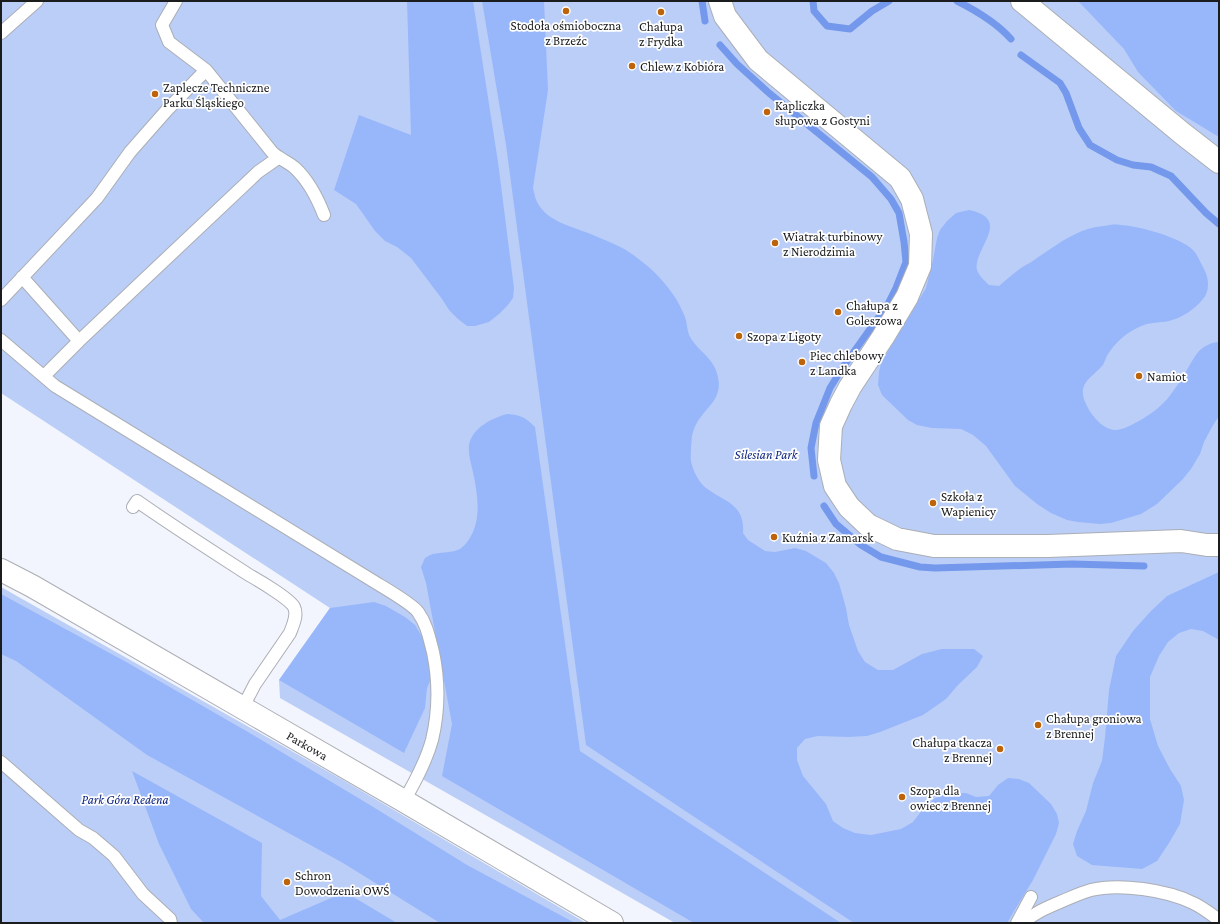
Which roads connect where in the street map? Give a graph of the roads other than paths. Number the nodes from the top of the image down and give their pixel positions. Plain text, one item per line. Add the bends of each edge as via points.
1 (37, 1) edge
2 (176, 1) edge
3 (720, 1) edge
4 (1022, 1) edge
5 (1, 33) edge
6 (206, 70) junction
7 (278, 158) junction
8 (1219, 162) edge
9 (324, 215) dead end
10 (22, 277) junction
11 (1, 300) edge
12 (1, 340) edge
13 (79, 341) junction
14 (44, 376) junction
15 (133, 507) dead end
16 (1219, 545) edge
17 (1, 570) edge
18 (242, 709) junction
19 (1, 762) edge
20 (404, 801) junction
21 (1031, 897) dead end
22 (1219, 920) edge
23 (171, 923) edge
24 (612, 923) edge
25 (1017, 923) edge
26 (1022, 923) edge

1 - 5 lane
2 - 6 lane via 162,25 169,42
3 - 16 street via 725,16 758,60 900,178 912,199 921,234 920,266 907,297 850,387 831,426 829,460 835,486 849,507 868,525 898,539 934,546 1048,546 1181,541
4 - 8 street
6 - 7 lane
6 - 10 lane via 130,152 97,198
7 - 9 lane via 294,167 307,181
7 - 13 lane via 258,172
10 - 11 lane
10 - 13 lane
12 - 14 lane
13 - 14 lane
14 - 20 lane via 55,386 378,584 417,611 427,627 436,670 437,705 432,740
15 - 18 lane via 137,501 258,585 274,590 293,605 296,612 290,633 255,684
17 - 18 street, Parkowa
18 - 20 street, Parkowa
19 - 23 lane via 79,830 114,856 143,894 170,919
20 - 24 street, Parkowa
21 - 25 lane
22 - 26 lane via 1194,903 1172,895 1114,887 1070,897 1038,911

